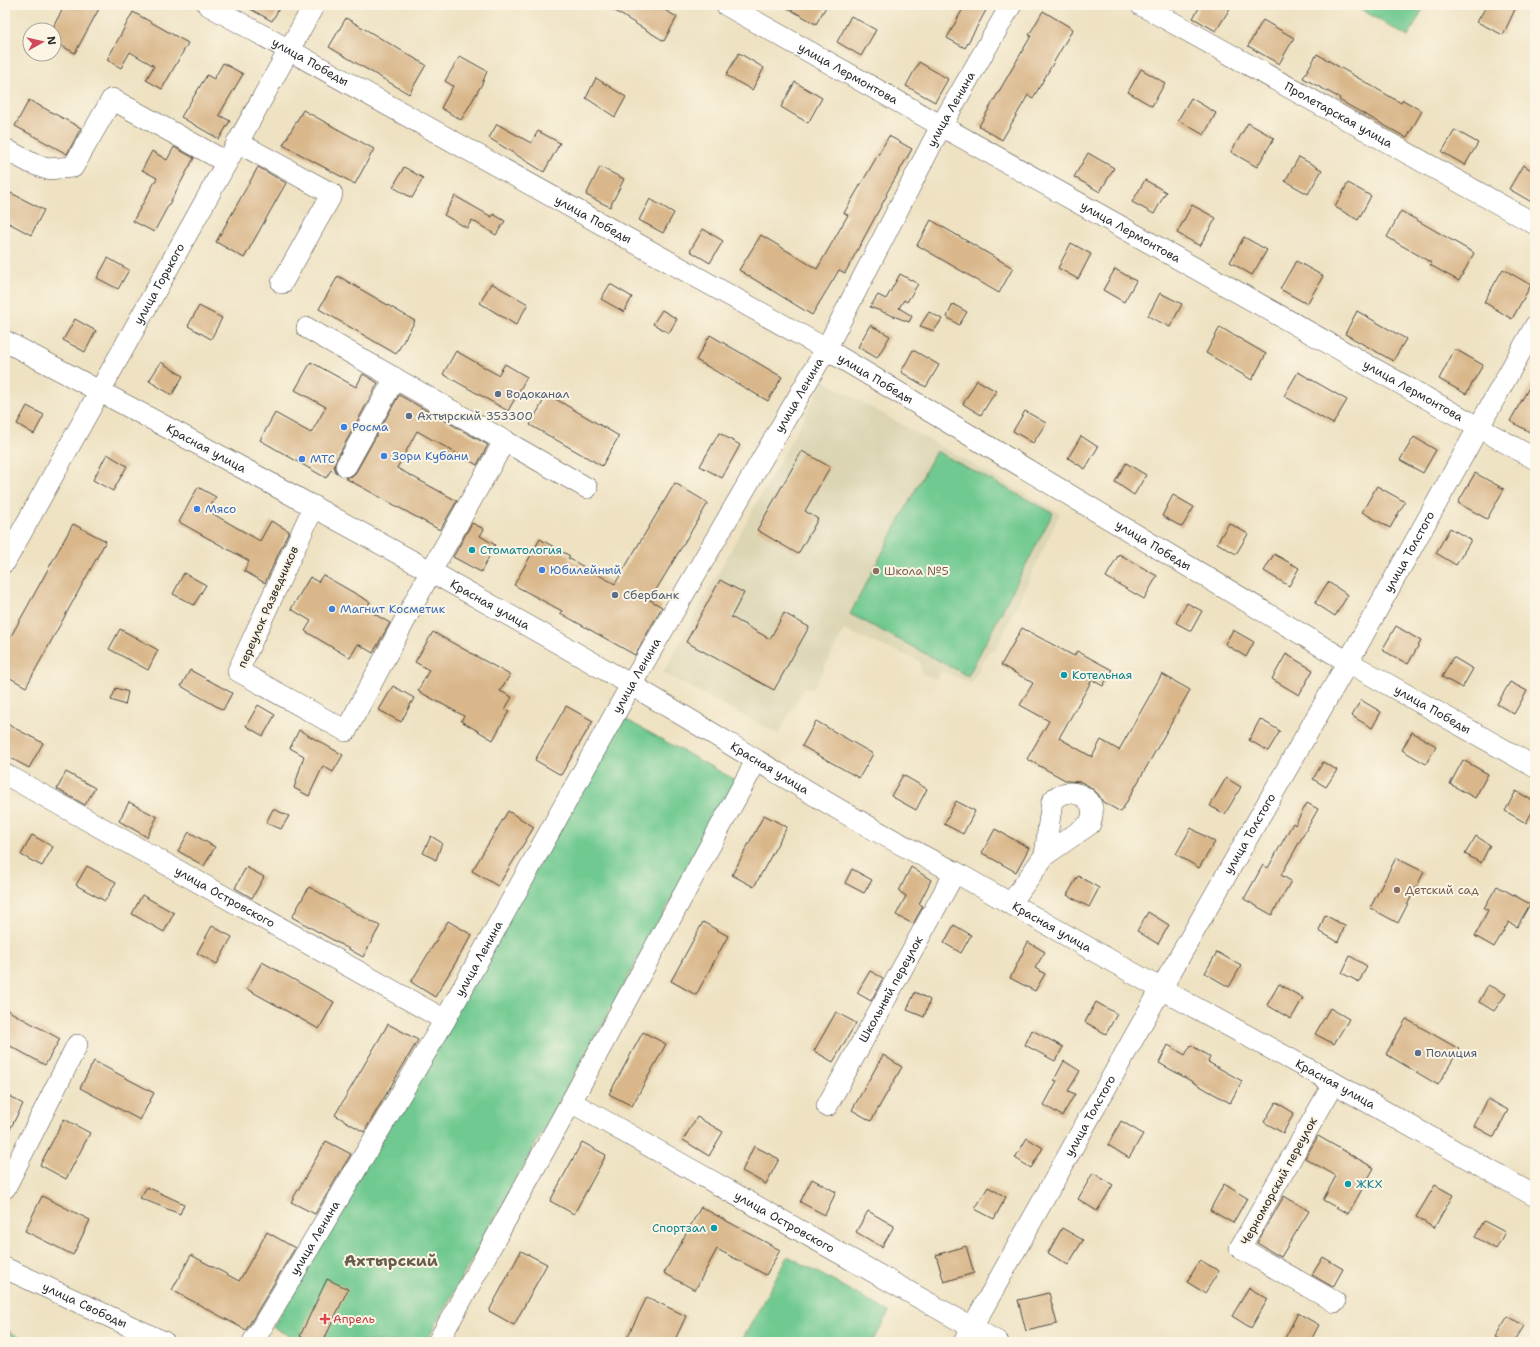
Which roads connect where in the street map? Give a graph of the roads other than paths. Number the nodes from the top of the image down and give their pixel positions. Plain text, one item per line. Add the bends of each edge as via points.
1 (208, 5) edge
2 (314, 5) edge
3 (726, 5) edge
4 (1011, 5) edge
5 (1141, 5) edge
6 (288, 51) junction
7 (941, 126) junction
8 (237, 142) junction
9 (8, 157) edge
10 (226, 162) junction
11 (1535, 224) edge
12 (282, 283) dead end
13 (1535, 326) edge
14 (307, 328) dead end
15 (5, 341) edge
16 (826, 349) junction
17 (395, 378) junction
18 (100, 391) junction
19 (1479, 427) junction
20 (505, 440) junction
21 (1535, 459) edge
22 (346, 466) dead end
23 (588, 488) dead end
24 (314, 506) junction
25 (5, 562) edge
26 (431, 571) junction
27 (1348, 662) junction
28 (631, 685) junction
29 (756, 761) junction
30 (1535, 767) edge
31 (5, 774) edge
32 (1045, 855) dead end
33 (955, 872) junction
34 (1011, 903) junction
35 (1161, 989) junction
36 (445, 1020) junction
37 (77, 1046) dead end
38 (1334, 1083) junction
39 (571, 1102) junction
40 (827, 1106) dead end
41 (5, 1188) edge
42 (1535, 1196) edge
43 (5, 1268) edge
44 (1335, 1302) dead end
45 (968, 1335) edge
46 (164, 1342) edge
47 (253, 1342) edge
48 (438, 1342) edge
49 (998, 1342) edge

1 - 6 street, улица Победы
2 - 6 street, улица Горького
3 - 7 street, улица Лермонтова
4 - 7 street, улица Ленина
5 - 11 street, Пролетарская улица
6 - 8 street, улица Горького
6 - 16 street, улица Победы
7 - 16 street, улица Ленина
7 - 19 street, улица Лермонтова
8 - 10 street, улица Горького
8 - 12 street via 332,194
9 - 10 street via 47,169 73,167 112,99
10 - 18 street, улица Горького
13 - 19 street, улица Толстого
14 - 17 street
15 - 18 street, Красная улица
16 - 27 street, улица Победы
16 - 28 street, улица Ленина
17 - 20 street
17 - 22 street
18 - 24 street, Красная улица
18 - 25 street, улица Горького
19 - 21 street, улица Лермонтова
19 - 27 street, улица Толстого
20 - 23 street
20 - 26 street
24 - 26 street, Красная улица
24 - 26 street, переулок Разведчиков via 238,671 251,679 346,731
26 - 28 street, Красная улица
27 - 30 street, улица Победы
27 - 35 street, улица Толстого
28 - 29 street, Красная улица
28 - 36 street, улица Ленина
29 - 33 street, Красная улица via 922,856
29 - 39 street
31 - 36 street, улица Островского
32 - 34 street
33 - 34 street, Красная улица
33 - 40 street, Школьный переулок
34 - 35 street, Красная улица
35 - 38 street, Красная улица
35 - 45 street, улица Толстого
36 - 47 street, улица Ленина
37 - 41 street
38 - 42 street, Красная улица
38 - 44 street, Черноморский переулок via 1240,1248
39 - 45 street, улица Островского
39 - 48 street
43 - 46 street, улица Свободы
45 - 49 street, улица Островского

